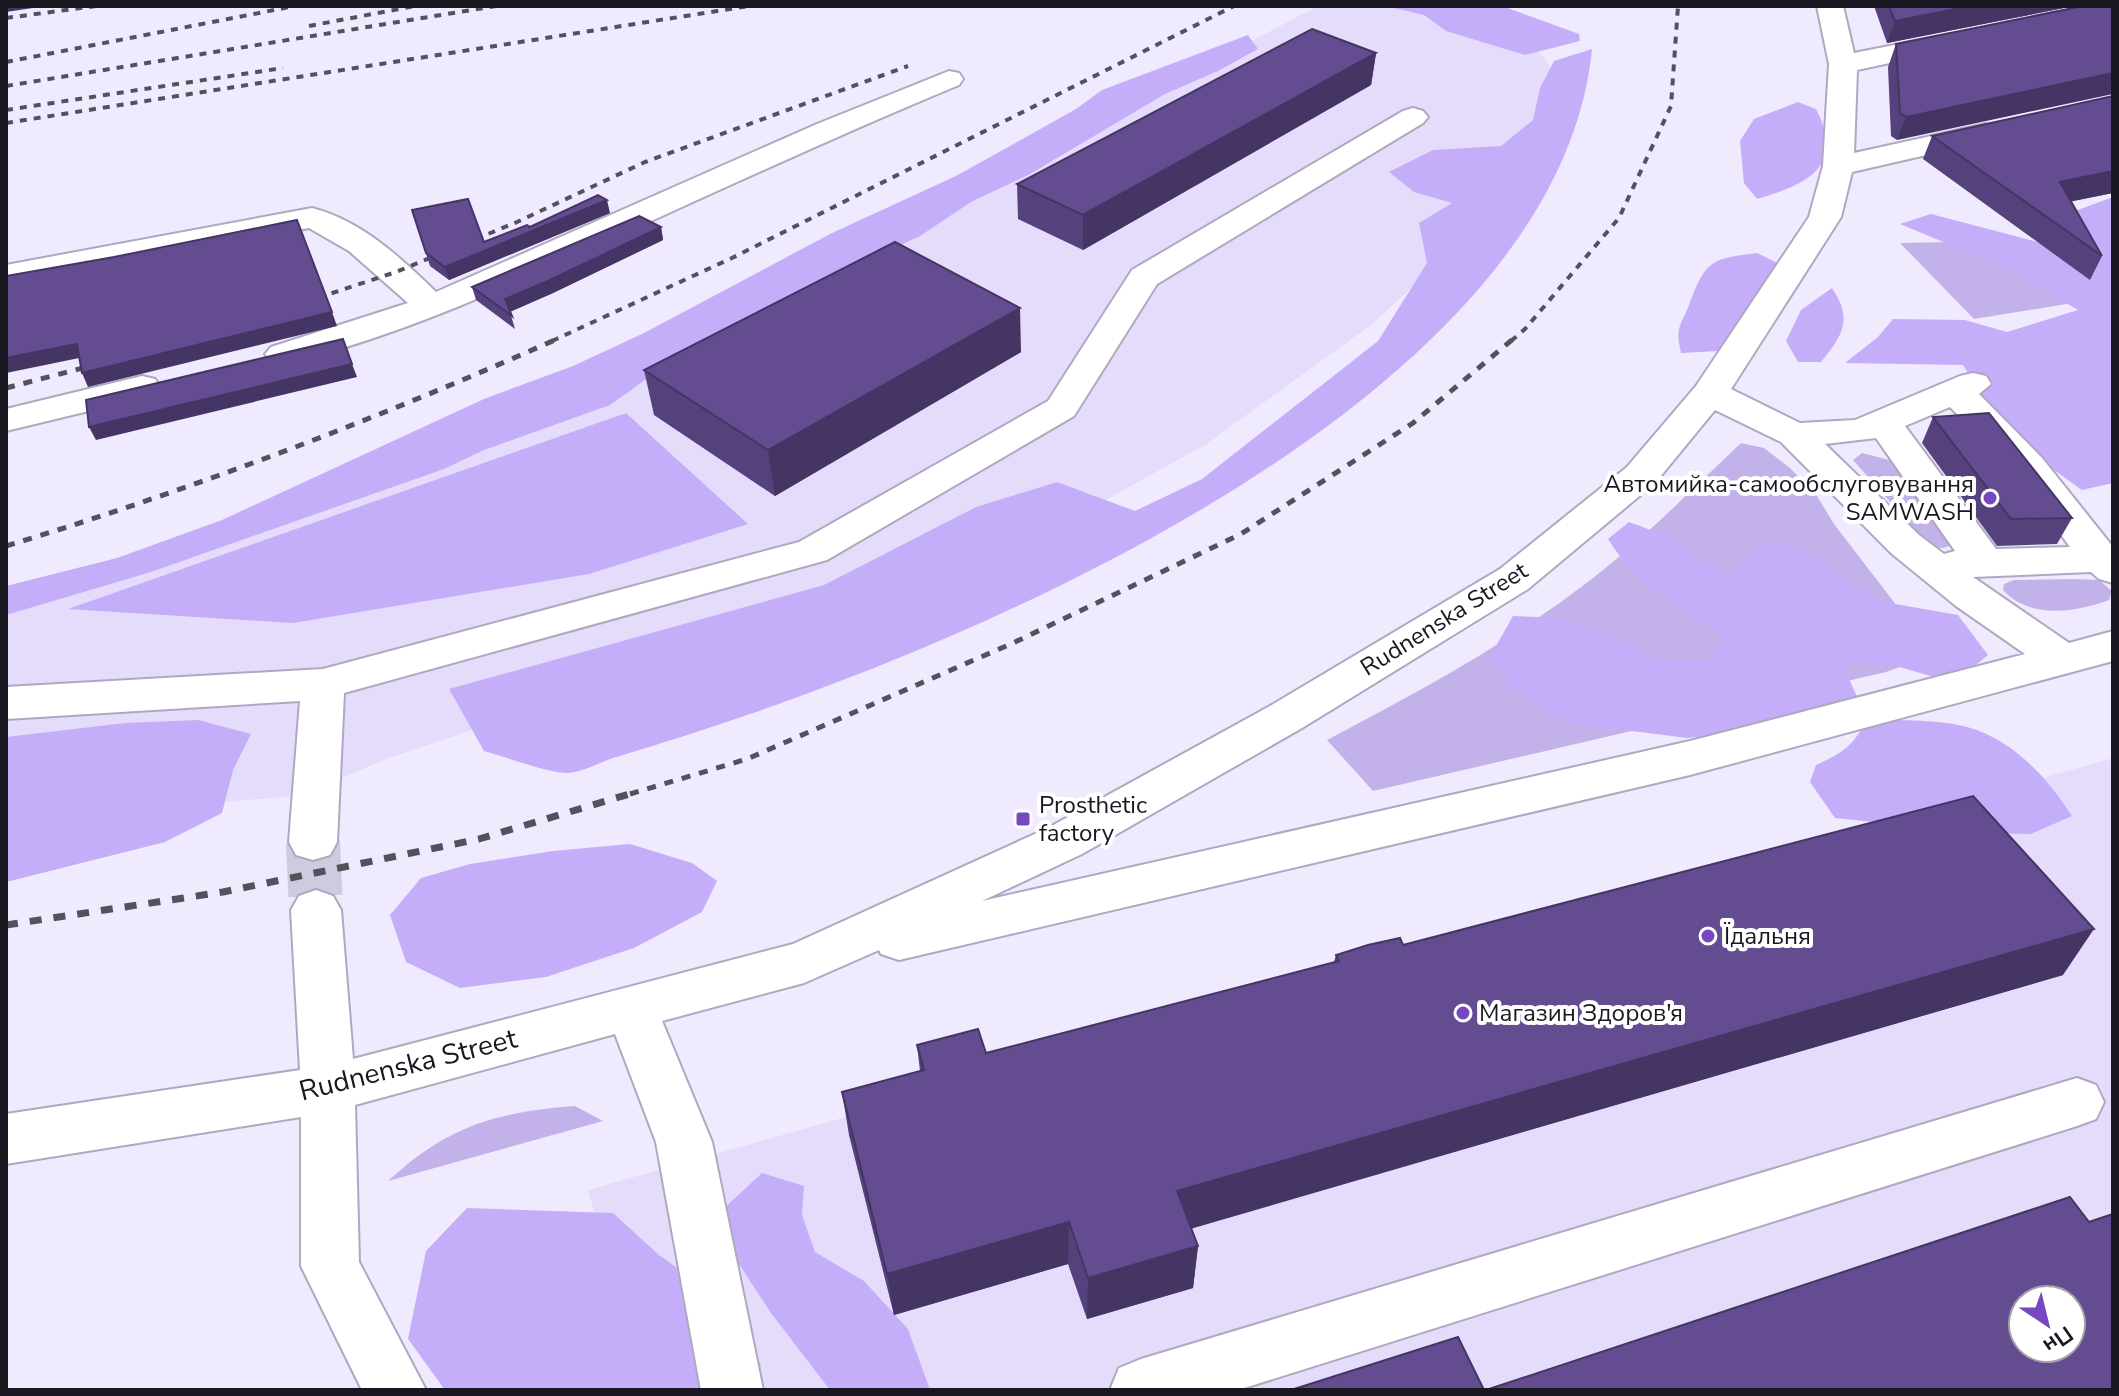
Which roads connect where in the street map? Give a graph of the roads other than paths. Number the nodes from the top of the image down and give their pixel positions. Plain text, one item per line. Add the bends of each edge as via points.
1 (1830, 6) edge
2 (1972, 38) edge
3 (1843, 64) junction
4 (949, 79) dead end
5 (1413, 117) dead end
6 (2020, 125) edge
7 (1838, 166) junction
8 (6, 275) edge
9 (430, 306) junction
10 (260, 359) edge
11 (170, 381) edge
12 (1710, 393) junction
13 (6, 420) edge
14 (1883, 422) junction
15 (1794, 434) junction
16 (1985, 563) junction
17 (1931, 564) junction
18 (2107, 565) edge
19 (2113, 646) edge
20 (2048, 662) junction
21 (323, 684) junction
22 (6, 703) edge
23 (313, 842) tunnel mouth
24 (316, 910) tunnel mouth
25 (804, 962) junction
26 (630, 1007) junction
27 (328, 1089) junction
28 (2077, 1102) dead end
29 (6, 1139) edge
30 (395, 1390) edge
31 (732, 1390) edge
32 (1141, 1390) edge

1 - 3 street, Rudnenska Street
2 - 3 street
3 - 7 street, Rudnenska Street
4 - 9 street
5 - 21 street via 1144,277 1061,408 813,551
6 - 7 street
7 - 12 street, Rudnenska Street via 1825,217
8 - 9 street via 312,218 344,230
9 - 10 street via 335,342
11 - 13 street
12 - 15 street
12 - 25 street, Rudnenska Street via 1641,475 1514,579 1286,717 1065,841
14 - 15 street via 1861,431
14 - 16 street
14 - 18 street via 1964,388
15 - 17 street
16 - 17 street
16 - 18 street
17 - 20 street
19 - 20 street, Rudnenska Street
20 - 25 street, Rudnenska Street via 1690,758
21 - 22 street
21 - 23 street
24 - 27 street
25 - 26 street, Rudnenska Street
26 - 27 street, Rudnenska Street
26 - 31 street via 684,1142
27 - 29 street, Rudnenska Street
27 - 30 street via 330,1266
28 - 32 street

